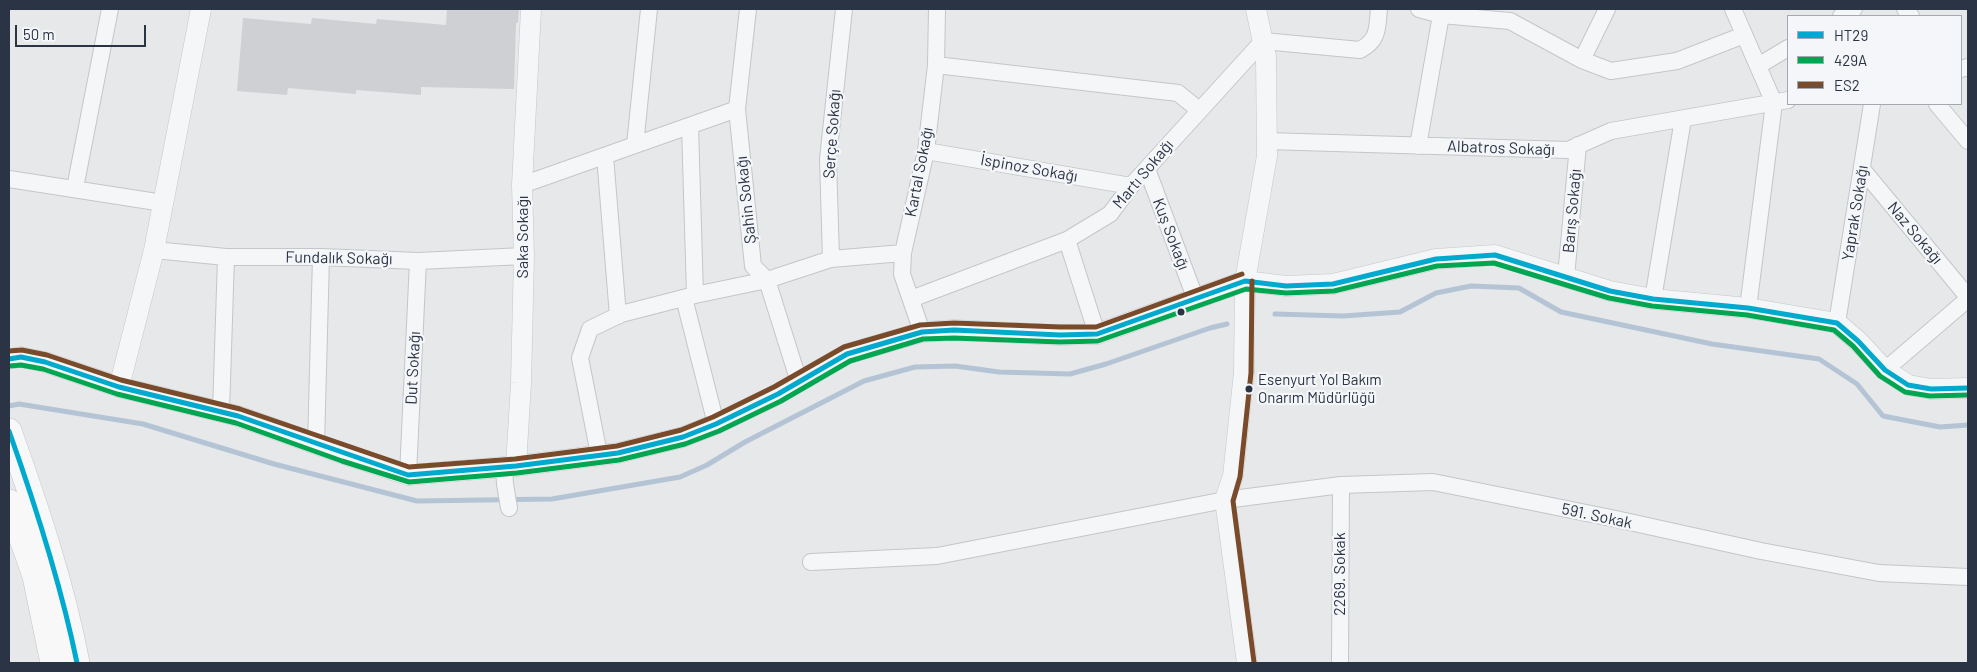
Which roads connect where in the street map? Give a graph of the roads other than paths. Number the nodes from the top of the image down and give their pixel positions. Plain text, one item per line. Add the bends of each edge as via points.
1 (110, 9) edge
2 (201, 9) edge
3 (531, 9) edge
4 (649, 9) edge
5 (748, 9) edge
6 (844, 9) edge
7 (937, 9) edge
8 (1256, 9) edge
9 (1379, 9) edge
10 (1419, 9) edge
11 (1607, 9) edge
12 (1732, 9) edge
13 (1854, 9) edge
14 (1442, 15) junction
15 (1843, 15) edge
16 (1744, 35) junction
17 (1263, 41) junction
18 (1787, 49) edge
19 (1582, 60) junction
20 (936, 65) junction
21 (1758, 66) junction
22 (1781, 101) edge
23 (1872, 105) edge
24 (1939, 105) edge
25 (737, 109) junction
26 (1199, 110) junction
27 (1683, 118) junction
28 (690, 126) junction
29 (1968, 141) edge
30 (1267, 142) junction
31 (636, 145) junction
32 (1578, 145) junction
33 (1418, 146) junction
34 (926, 151) junction
35 (605, 156) junction
36 (1147, 169) junction
37 (1862, 169) junction
38 (9, 179) edge
39 (522, 185) junction
40 (1131, 186) junction
41 (74, 188) junction
42 (163, 203) junction
43 (1067, 240) junction
44 (154, 250) junction
45 (902, 253) junction
46 (524, 256) junction
47 (226, 257) junction
48 (322, 257) junction
49 (831, 260) junction
50 (418, 261) junction
51 (1566, 277) junction
52 (767, 280) junction
53 (1245, 281) junction
54 (689, 296) junction
55 (1968, 298) edge
56 (911, 299) junction
57 (1653, 299) junction
58 (1196, 300) junction
59 (1748, 308) junction
60 (618, 316) junction
61 (1837, 322) junction
62 (922, 332) junction
63 (1097, 334) junction
64 (9, 359) edge
65 (1885, 370) junction
66 (798, 382) junction
67 (119, 387) junction
68 (1968, 388) edge
69 (221, 412) junction
70 (716, 424) junction
71 (9, 431) edge
72 (316, 445) junction
73 (599, 454) junction
74 (508, 472) junction
75 (408, 475) junction
76 (1340, 485) junction
77 (1225, 500) junction
78 (9, 502) edge
79 (509, 508) dead end
80 (811, 562) dead end
81 (1968, 577) edge
82 (54, 663) edge
83 (77, 663) edge
84 (1247, 663) edge
85 (1340, 663) edge

1 - 41 street
2 - 42 street
3 - 39 street, Saka Sokağı
4 - 31 street
5 - 25 street, Şahin Sokağı
6 - 49 street, Serçe Sokağı via 828,159
7 - 20 street, Kartal Sokağı
8 - 17 street
9 - 17 street via 1376,34 1370,44 1360,50
10 - 14 street
11 - 19 street
12 - 16 street
13 - 15 street
14 - 19 street via 1510,21
14 - 33 street
16 - 19 street via 1677,62 1610,71
16 - 21 street
17 - 26 street, Martı Sokağı
17 - 30 street
18 - 21 street
20 - 26 street via 1178,94
20 - 34 street, Kartal Sokağı
21 - 22 street
22 - 27 street, Albatros Sokağı
22 - 59 street
23 - 37 street, Yaprak Sokağı
24 - 29 street
25 - 28 street
25 - 52 street, Şahin Sokağı via 753,266
26 - 36 street, Martı Sokağı
27 - 32 street, Albatros Sokağı via 1611,131
27 - 57 street
28 - 31 street
28 - 54 street
30 - 33 street, Albatros Sokağı
30 - 53 street
31 - 35 street
32 - 33 street, Albatros Sokağı via 1568,150
32 - 51 street, Barış Sokağı
34 - 40 street, İspinoz Sokağı
34 - 45 street, Kartal Sokağı
35 - 39 street
35 - 60 street
36 - 40 street, Martı Sokağı
36 - 58 street, Kuş Sokağı
37 - 55 street, Naz Sokağı
37 - 61 street, Yaprak Sokağı
38 - 41 street
39 - 46 street, Saka Sokağı
40 - 43 street, Martı Sokağı via 1110,214
41 - 42 street
42 - 44 street
43 - 56 street, Martı Sokağı
43 - 63 street
44 - 47 street, Fundalık Sokağı
44 - 67 street
45 - 49 street
45 - 56 street, Kartal Sokağı via 902,274
46 - 50 street, Fundalık Sokağı
46 - 74 street, Saka Sokağı via 521,383
47 - 48 street, Fundalık Sokağı
47 - 69 street
48 - 50 street, Fundalık Sokağı
48 - 72 street
49 - 52 street
50 - 75 street, Dut Sokağı
51 - 53 street via 1495,255 1436,259 1333,284 1286,286
51 - 57 street via 1610,291
52 - 54 street
52 - 66 street, Şahin Sokağı
53 - 58 street
53 - 77 street via 1244,372 1233,476
54 - 60 street
54 - 70 street
55 - 65 street
56 - 62 street, Kartal Sokağı
57 - 59 street
58 - 63 street
59 - 61 street
60 - 73 street via 590,329 580,358
61 - 65 street
62 - 63 street
62 - 66 street via 847,354
64 - 67 street via 21,357 45,362
65 - 68 street via 1908,385 1931,389
66 - 70 street
67 - 69 street
69 - 72 street
70 - 73 street via 683,437 618,453
71 - 83 main road via 40,520 68,618
72 - 75 street
73 - 74 street
74 - 75 street
74 - 79 street
76 - 77 street, 591. Sokak
76 - 81 street, 591. Sokak via 1433,482 1879,574
76 - 85 street, 2269. Sokak
77 - 80 street, 591. Sokak via 937,556
77 - 84 street
78 - 82 main road via 34,576

